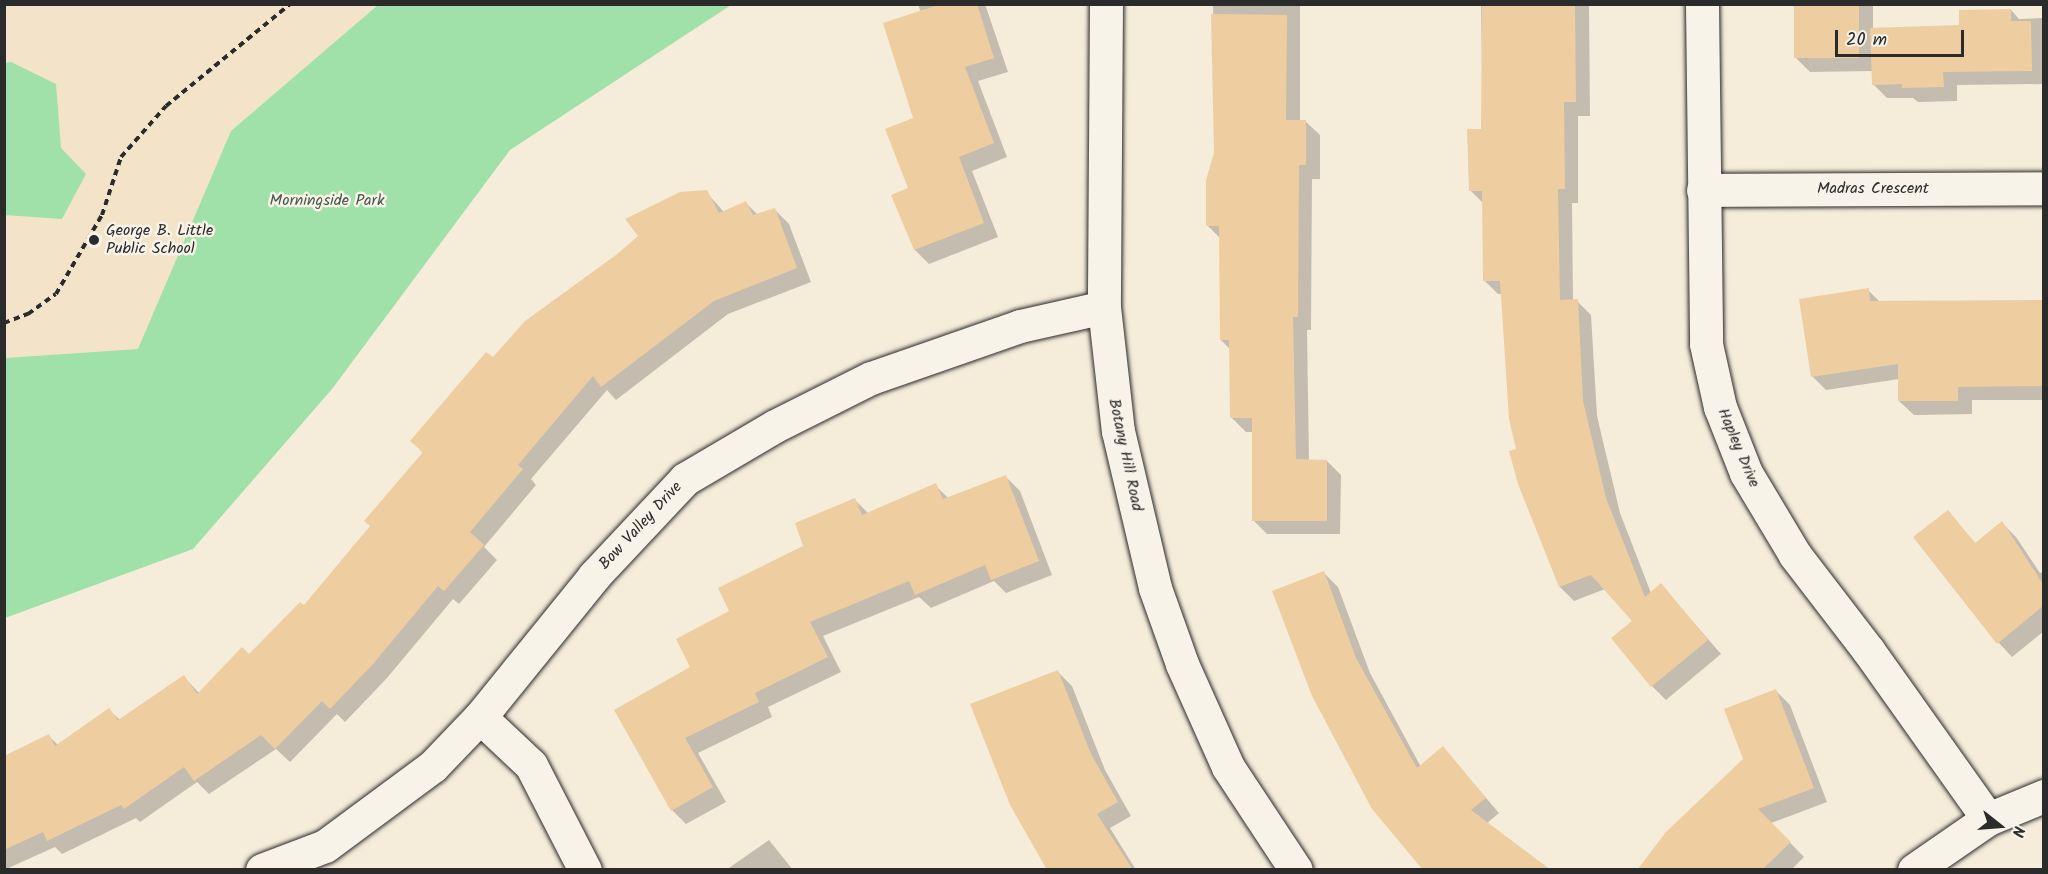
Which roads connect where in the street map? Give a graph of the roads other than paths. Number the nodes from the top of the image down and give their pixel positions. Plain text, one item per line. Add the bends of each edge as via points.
1 (1106, 4) edge
2 (1701, 4) edge
3 (2043, 188) edge
4 (1703, 190) junction
5 (1104, 307) junction
6 (480, 717) junction
7 (2043, 796) edge
8 (1988, 819) junction
9 (262, 870) edge
10 (585, 870) edge
11 (1296, 870) edge
12 (1914, 870) edge

1 - 5 street, Botany Hill Road
2 - 4 street, Hapley Drive
3 - 4 street, Madras Crescent
4 - 8 street, Hapley Drive via 1706,344 1720,407 1746,473 1795,555
5 - 6 street, Bow Valley Drive via 1020,326 871,378 775,426 685,479 594,576
5 - 11 street, Botany Hill Road via 1118,431 1155,588 1182,664 1228,767
6 - 9 street, Bow Valley Drive via 433,766 326,846
6 - 10 street via 531,765
7 - 8 street
8 - 12 street

